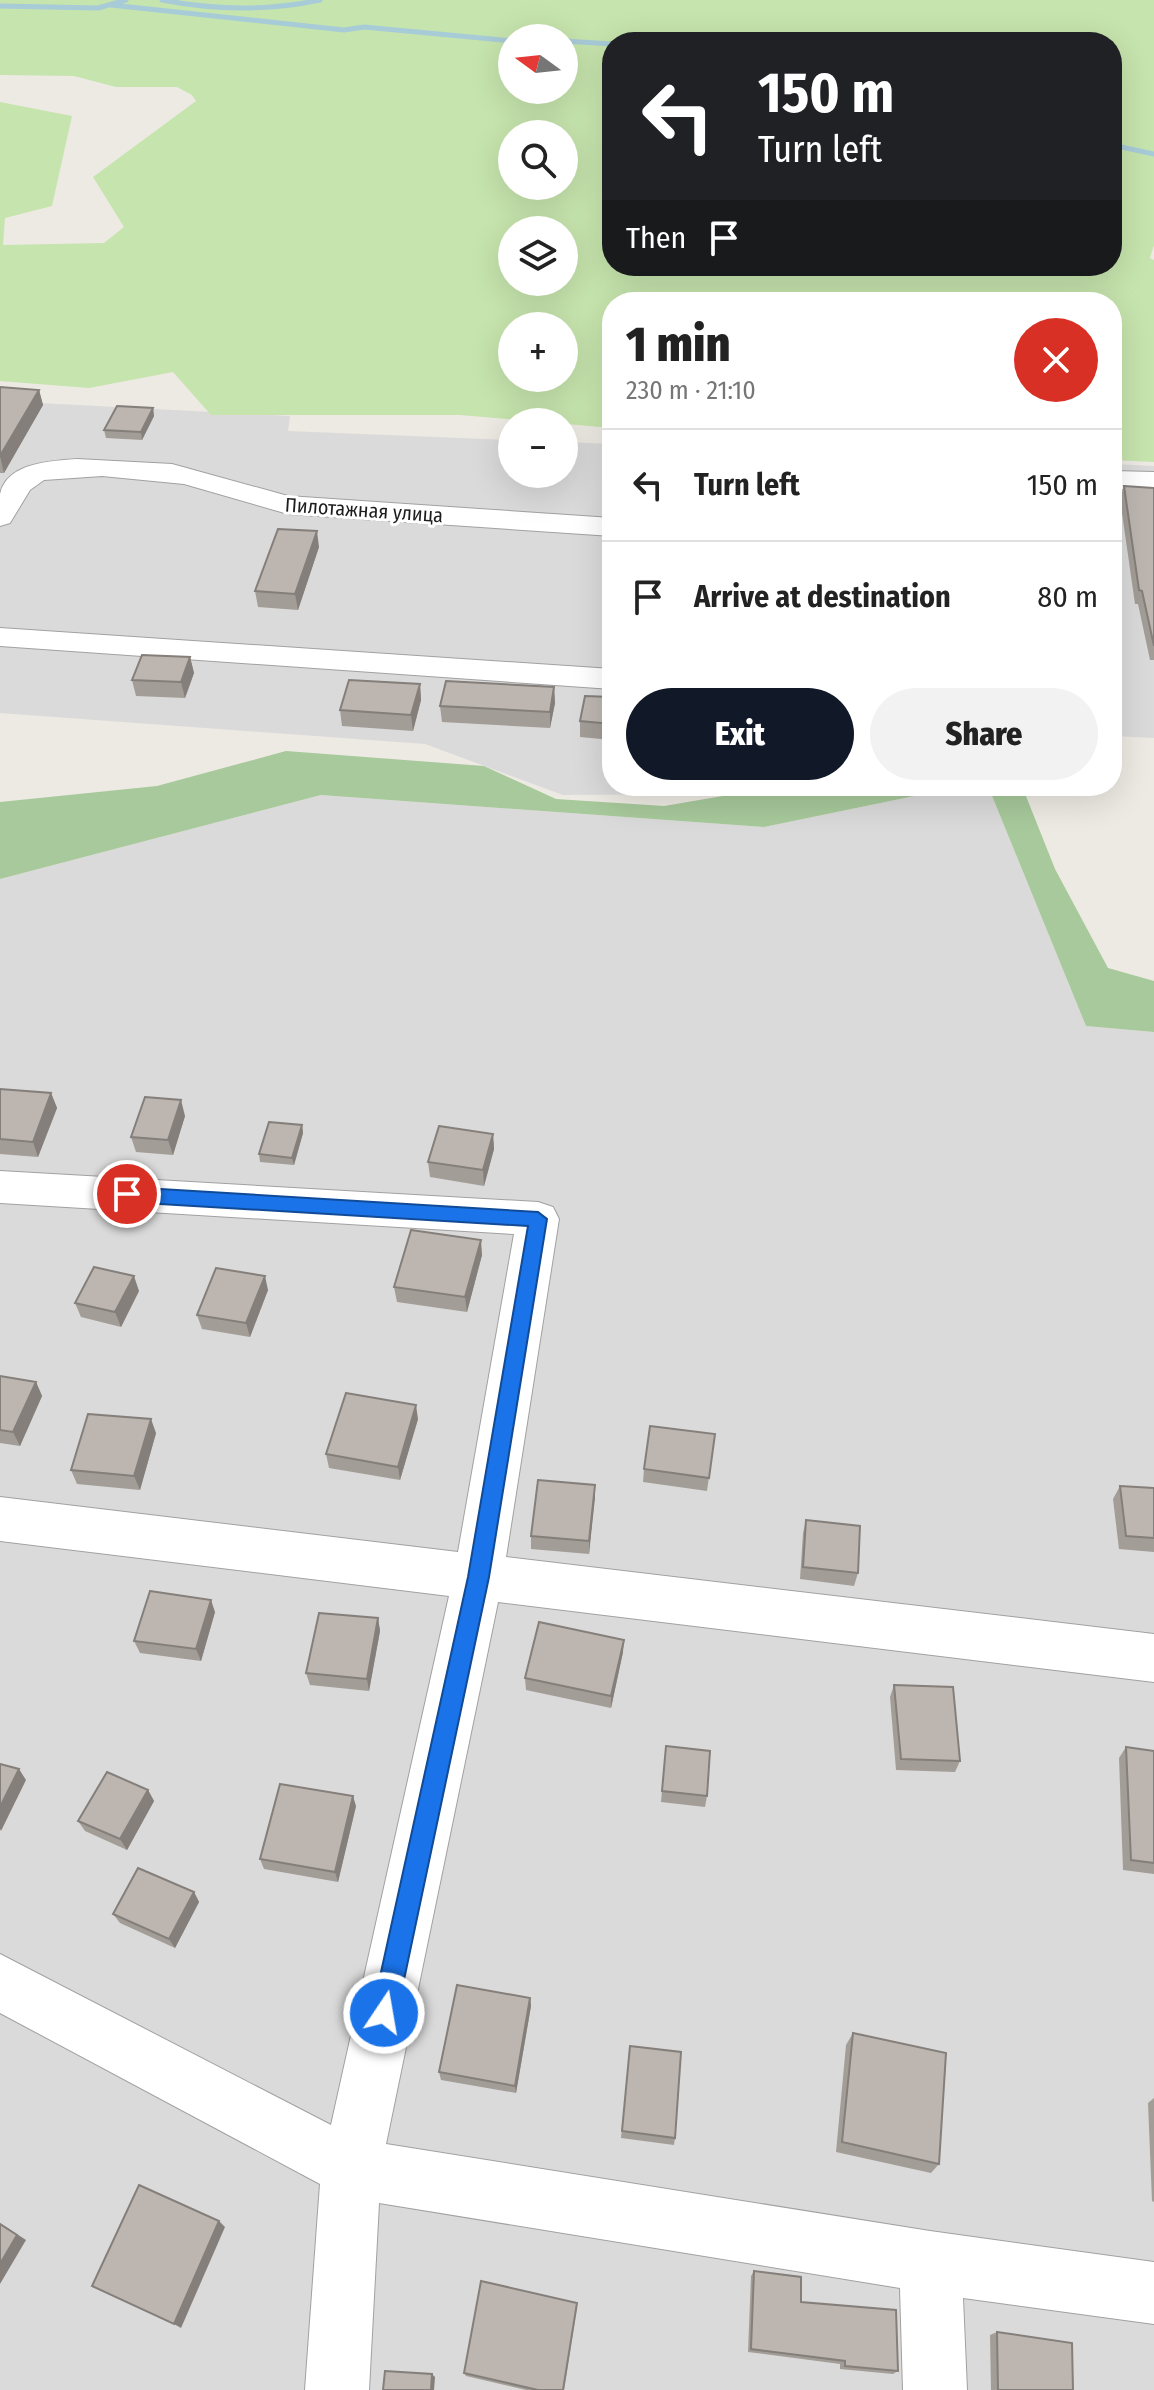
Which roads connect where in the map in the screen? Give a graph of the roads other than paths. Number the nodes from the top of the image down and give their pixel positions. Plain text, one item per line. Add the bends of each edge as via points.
1 (1122, 480) edge
2 (1154, 481) edge
3 (0, 517) edge
4 (602, 526) edge
5 (0, 637) edge
6 (602, 678) edge
7 (0, 1187) edge
8 (0, 1519) edge
9 (478, 1577) junction
10 (1154, 1658) edge
11 (0, 1982) edge
12 (351, 2168) junction
13 (930, 2262) junction
14 (1154, 2293) edge
15 (337, 2390) edge
16 (935, 2390) edge

1 - 2 street
3 - 4 street, Пилотажная улица via 24,479 55,468 85,467 185,475 270,503
5 - 6 street
7 - 9 street via 538,1219
8 - 9 street
9 - 10 street
9 - 12 street
11 - 12 street
12 - 13 street
12 - 15 street
13 - 14 street
13 - 16 street

